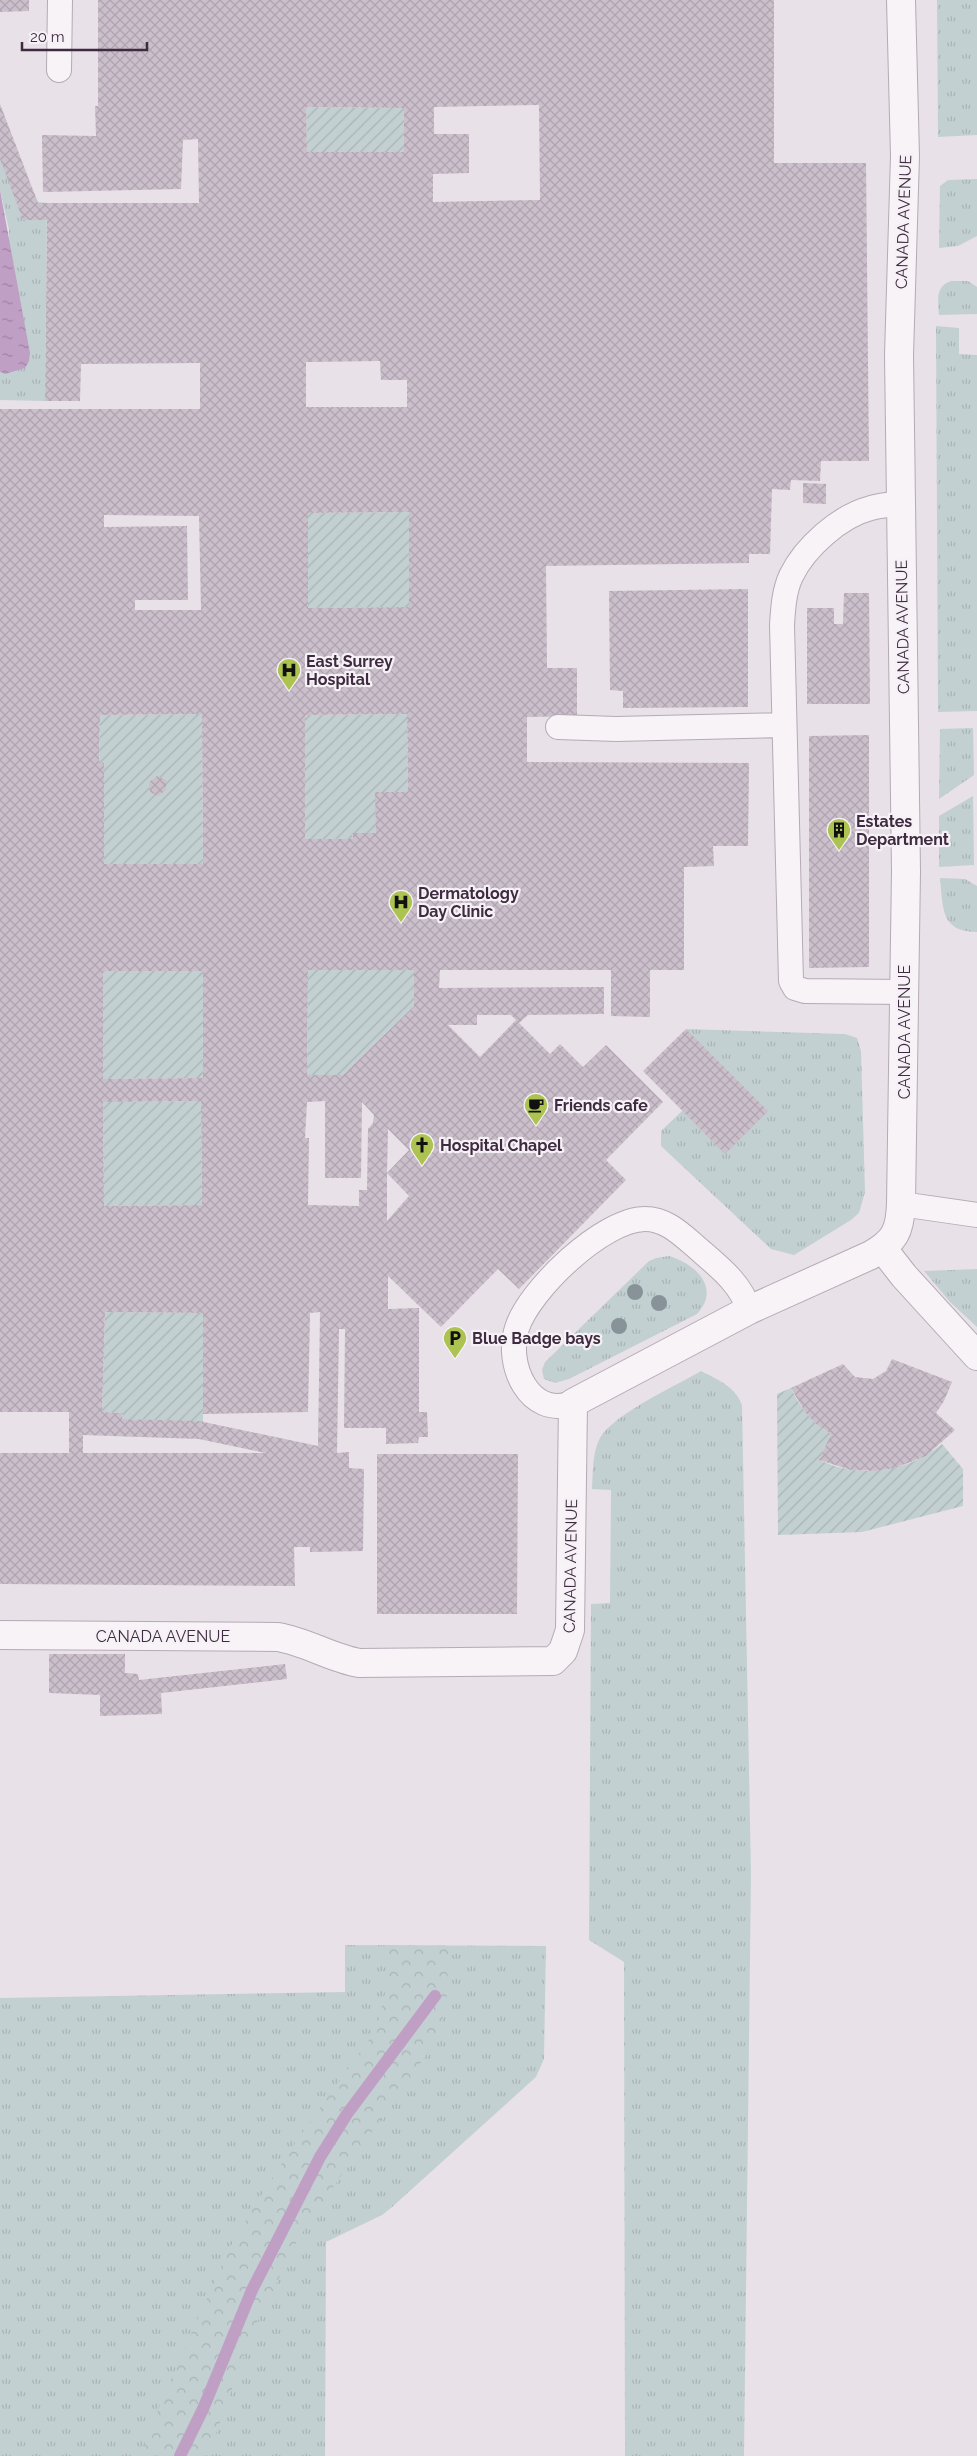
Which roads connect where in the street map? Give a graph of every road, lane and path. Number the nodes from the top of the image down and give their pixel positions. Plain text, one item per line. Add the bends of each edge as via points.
1 (60, 0) edge
2 (901, 0) edge
3 (60, 70) dead end
4 (901, 503) junction
5 (783, 725) junction
6 (558, 728) dead end
7 (904, 992) junction
8 (901, 1204) junction
9 (977, 1215) edge
10 (882, 1249) junction
11 (749, 1310) junction
12 (977, 1356) edge
13 (573, 1403) junction
14 (0, 1635) edge

1 - 3 lane
2 - 4 street, CANADA AVENUE via 905,156 900,355
4 - 5 lane via 870,508 846,519 810,549 791,577 782,616
4 - 7 street, CANADA AVENUE via 906,872
5 - 6 lane
5 - 7 lane via 793,985 805,991
7 - 8 street, CANADA AVENUE
8 - 9 lane
8 - 10 street, CANADA AVENUE via 900,1226
10 - 11 street, CANADA AVENUE
10 - 12 street
11 - 13 street, CANADA AVENUE
11 - 13 lane via 737,1284 673,1228 647,1219 615,1226 579,1251 540,1290 516,1329 514,1357 518,1377 525,1389 543,1403 560,1406
13 - 14 street, CANADA AVENUE via 570,1630 563,1652 553,1660 359,1663 278,1637

